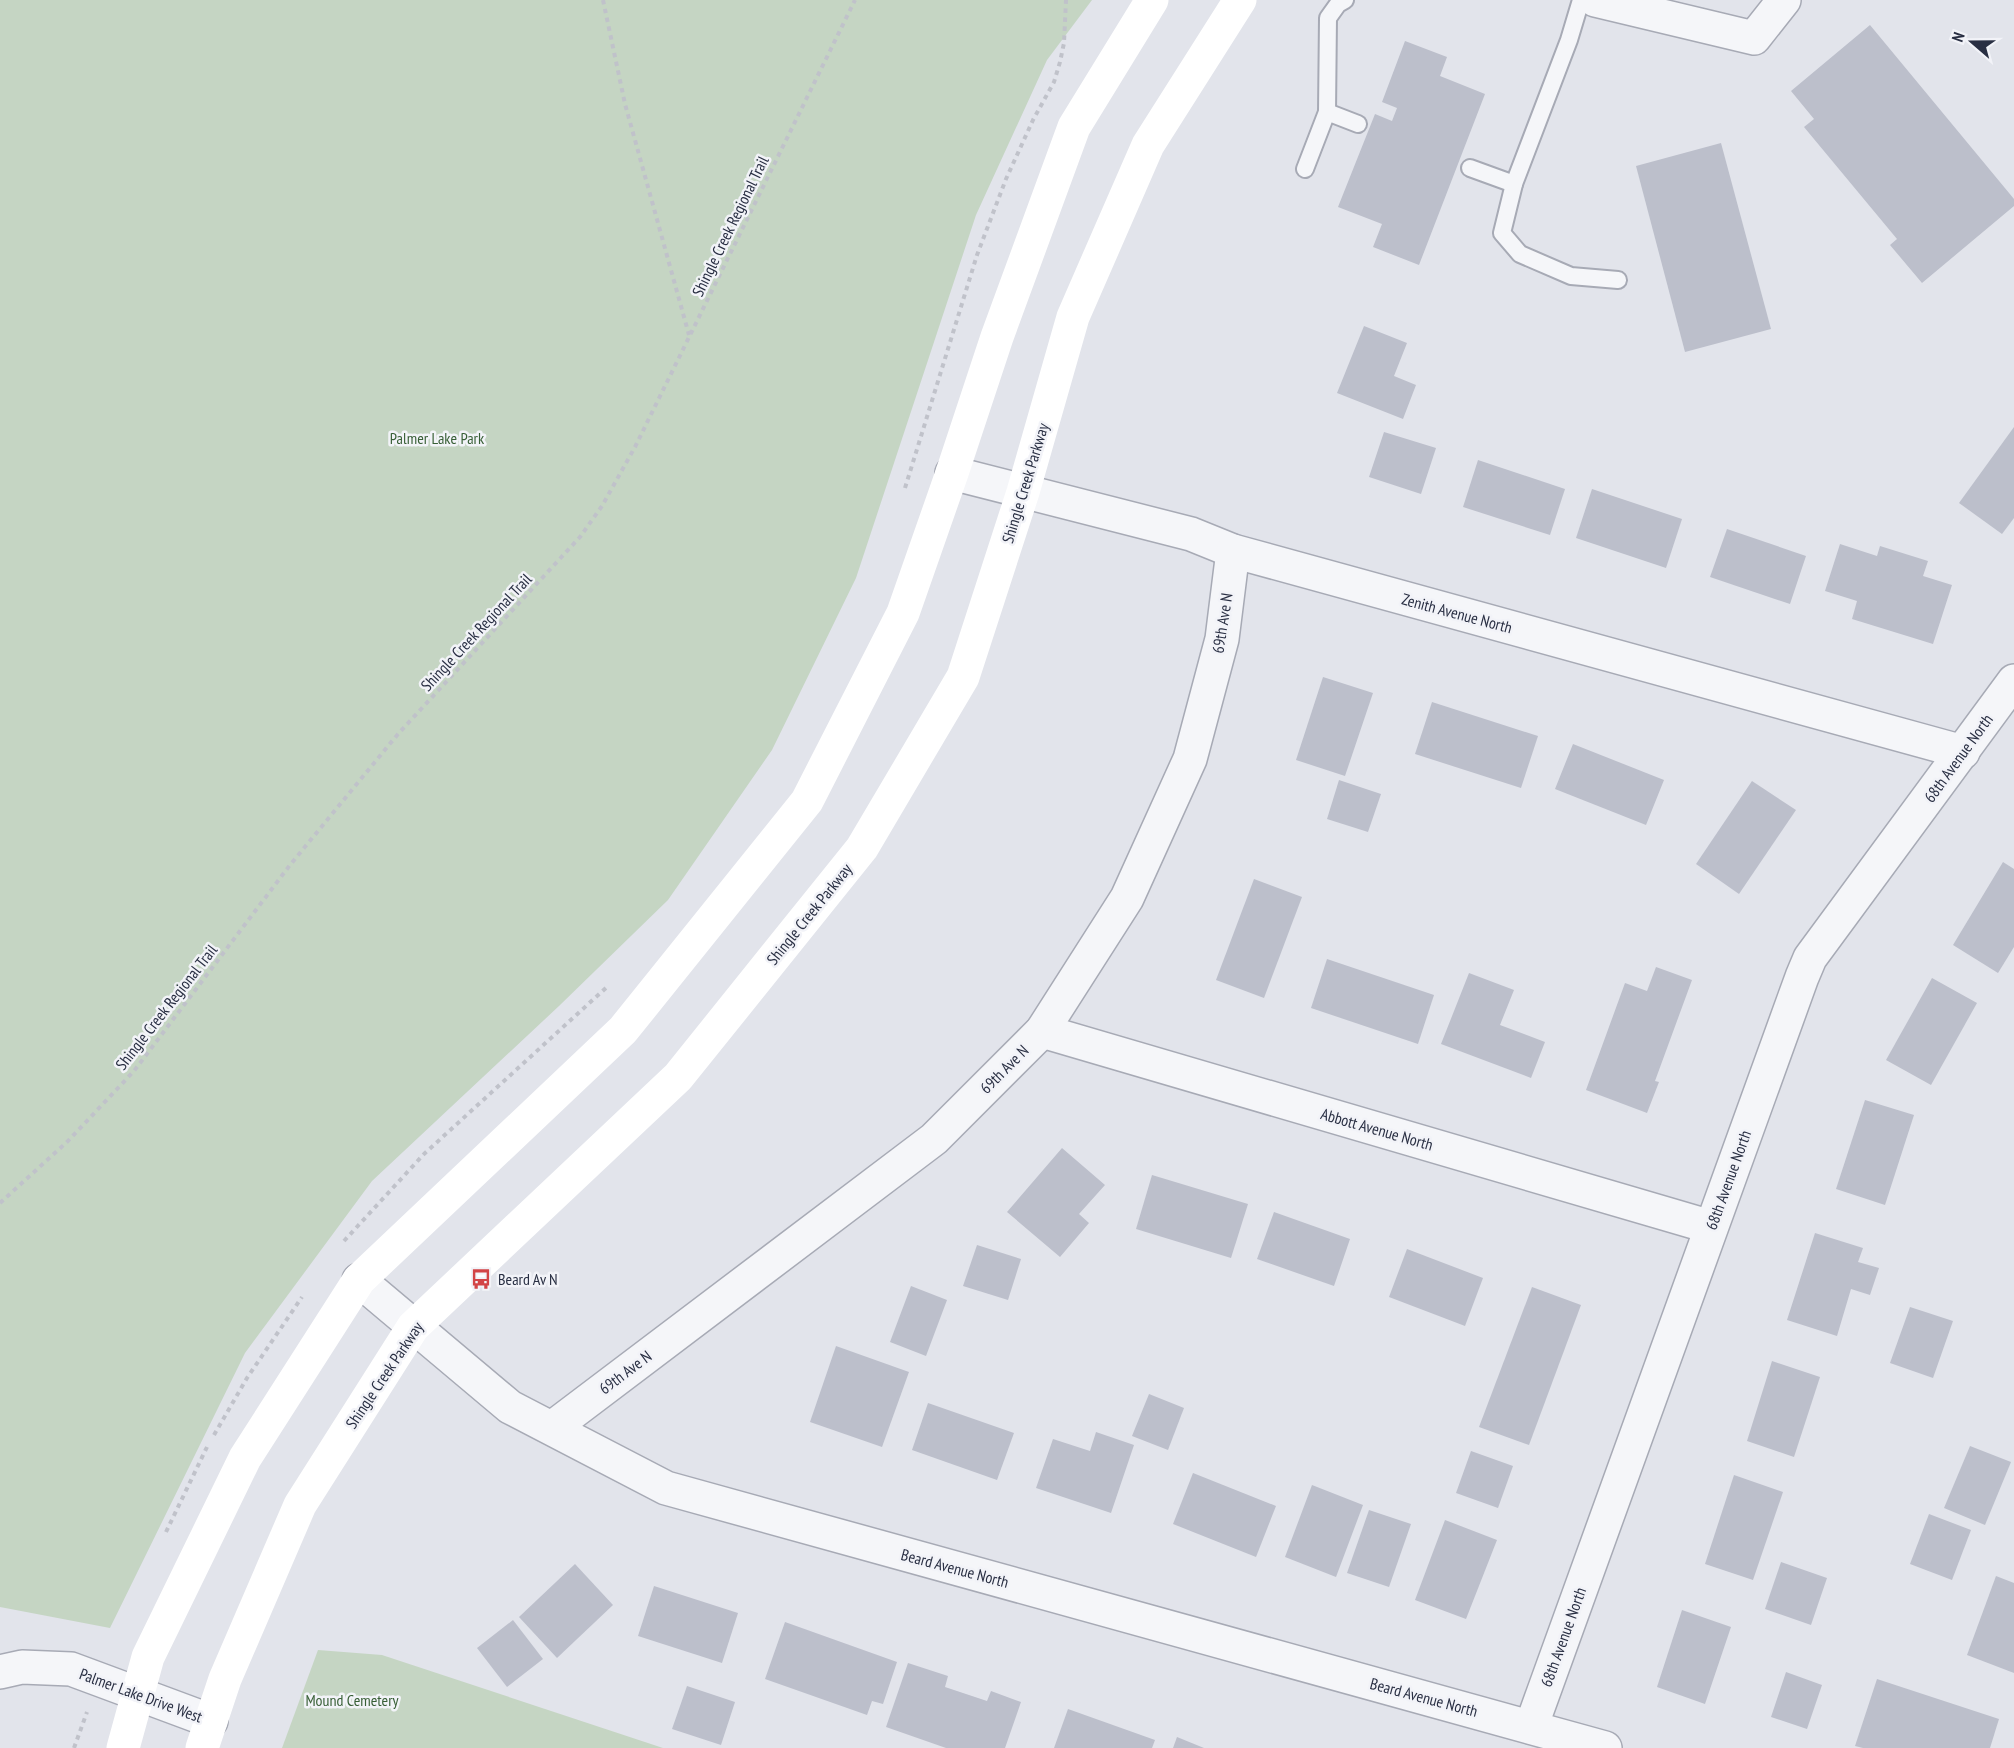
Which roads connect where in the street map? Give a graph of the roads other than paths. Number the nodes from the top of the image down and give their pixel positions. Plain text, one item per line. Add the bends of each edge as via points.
1 (1152, 0) edge
2 (1240, 0) edge
3 (1345, 0) edge
4 (1581, 0) edge
5 (1784, 0) edge
6 (1611, 2) edge
7 (1327, 112) junction
8 (1358, 124) dead end
9 (1470, 168) dead end
10 (1305, 170) dead end
11 (1514, 184) junction
12 (1618, 280) dead end
13 (952, 473) junction
14 (1023, 492) junction
15 (1233, 551) junction
16 (2014, 681) edge
17 (1963, 752) junction
18 (1042, 1031) junction
19 (1711, 1227) junction
20 (359, 1280) junction
21 (413, 1327) junction
22 (552, 1428) junction
23 (0, 1672) edge
24 (139, 1695) junction
25 (1531, 1727) junction
26 (206, 1734) edge
27 (123, 1748) edge
28 (1605, 1748) edge

1 - 13 street via 1074,127
2 - 14 street, Shingle Creek Parkway via 1148,145 1073,317
3 - 7 lane via 1328,18
4 - 11 lane
5 - 6 street via 1754,38
7 - 8 lane
7 - 10 lane
9 - 11 lane
11 - 12 lane via 1502,233 1520,254 1571,276
13 - 14 street, Zenith Avenue North
13 - 20 street via 903,613 807,801 623,1030
14 - 15 street, Zenith Avenue North via 1191,534
14 - 21 street, Shingle Creek Parkway via 963,677 862,848 678,1077
15 - 17 street, Zenith Avenue North
15 - 18 street, 69th Ave N via 1222,639 1190,759 1127,898
16 - 17 street, 68th Avenue North
17 - 19 street, 68th Avenue North via 1810,958
18 - 19 street, Abbott Avenue North
18 - 22 street, 69th Ave N via 934,1139
19 - 25 street, 68th Avenue North
20 - 21 street, Beard Avenue North
20 - 24 street via 245,1458 148,1657
21 - 22 street, Beard Avenue North via 510,1407
21 - 26 street, Shingle Creek Parkway via 300,1505 225,1679
22 - 25 street, Beard Avenue North via 666,1488
23 - 24 street, Palmer Lake Drive West via 22,1667 71,1669
24 - 26 street, Palmer Lake Drive West
24 - 27 street
25 - 28 street, Beard Avenue North

